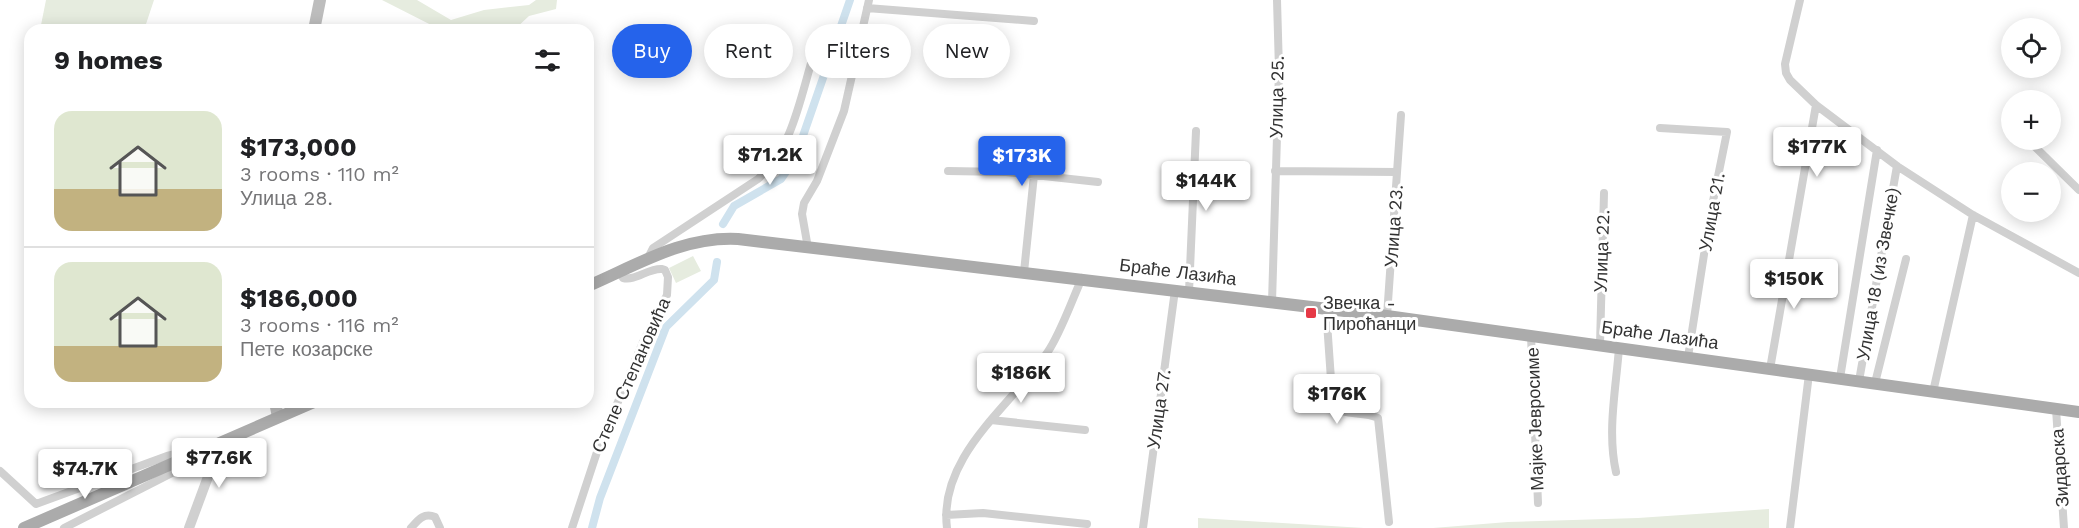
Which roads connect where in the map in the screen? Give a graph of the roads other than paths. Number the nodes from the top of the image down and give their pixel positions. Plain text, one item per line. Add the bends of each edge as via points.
1 (320, 0) edge
2 (1277, 0) edge
3 (1800, 0) edge
4 (868, 4) edge
5 (1034, 21) dead end
6 (315, 24) edge
7 (806, 78) edge
8 (1816, 105) junction
9 (1401, 115) dead end
10 (1660, 128) dead end
11 (1196, 131) dead end
12 (1877, 150) junction
13 (2038, 150) edge
14 (1898, 166) junction
15 (948, 171) dead end
16 (1275, 171) junction
17 (1397, 172) junction
18 (1034, 175) junction
19 (1098, 182) dead end
20 (2079, 190) edge
21 (1604, 193) dead end
22 (1973, 215) junction
23 (808, 248) junction
24 (1906, 259) dead end
25 (647, 260) junction
26 (620, 273) junction
27 (1024, 273) junction
28 (2079, 273) edge
29 (1082, 278) junction
30 (594, 284) edge
31 (1175, 290) junction
32 (1189, 292) junction
33 (1272, 302) junction
34 (1326, 308) junction
35 (1387, 316) junction
36 (1531, 336) junction
37 (1600, 345) junction
38 (1619, 348) junction
39 (1688, 357) junction
40 (1770, 369) junction
41 (1809, 374) junction
42 (1840, 378) junction
43 (1859, 381) junction
44 (1875, 383) junction
45 (1933, 392) junction
46 (277, 408) edge
47 (300, 408) edge
48 (2056, 409) junction
49 (2079, 412) edge
50 (279, 417) junction
51 (991, 420) junction
52 (1085, 430) dead end
53 (209, 448) junction
54 (188, 457) junction
55 (0, 471) edge
56 (1616, 472) dead end
57 (1538, 503) dead end
58 (946, 515) junction
59 (1389, 522) dead end
60 (1087, 524) dead end
61 (24, 528) edge
62 (64, 528) edge
63 (189, 528) edge
64 (411, 528) edge
65 (440, 528) edge
66 (572, 528) edge
67 (946, 528) edge
68 (1143, 528) edge
69 (1790, 528) edge
70 (2064, 528) edge

1 - 6 main road
2 - 16 street, Улица 25.
3 - 8 street via 1786,73
4 - 5 street
4 - 23 street via 844,111 804,203
7 - 25 street via 785,141 769,168 653,248
8 - 12 street
8 - 40 street
9 - 17 street, Улица 23.
10 - 39 street, Улица 21. via 1727,132
11 - 32 street
12 - 14 street
12 - 42 street
13 - 20 street
14 - 22 street
14 - 43 street, Улица 18 (из Звечке)
15 - 18 street
16 - 17 street, Улица 23.
16 - 33 street, Улица 25.
17 - 35 street, Улица 23.
18 - 19 street
18 - 27 street
21 - 37 street, Улица 22.
22 - 28 street
22 - 45 street
23 - 25 main road, Браће Лазића via 710,239
23 - 27 main road, Браће Лазића
24 - 44 street
25 - 26 main road, Браће Лазића
26 - 30 main road, Браће Лазића
26 - 66 street, Степе Степановића via 629,279 662,269 666,272 668,290 597,452
27 - 29 main road, Браће Лазића
29 - 31 main road, Браће Лазића
29 - 51 street via 1048,352
31 - 32 main road, Браће Лазића
31 - 68 street, Улица 27.
32 - 33 main road, Браће Лазића
33 - 34 main road, Браће Лазића
34 - 35 main road, Браће Лазића
34 - 59 street via 1333,408 1378,418
35 - 36 main road, Браће Лазића
36 - 37 main road, Браће Лазића
36 - 57 street, Мајке Јевросиме
37 - 38 main road, Браће Лазића
38 - 39 main road, Браће Лазића
38 - 56 street via 1612,436
39 - 40 main road, Браће Лазића
40 - 41 main road, Браће Лазића
41 - 42 main road, Браће Лазића
41 - 69 street
42 - 43 main road, Браће Лазића
43 - 44 main road, Браће Лазића
44 - 45 main road, Браће Лазића
45 - 48 main road, Браће Лазића
46 - 50 main road
47 - 50 main road
48 - 49 main road, Браће Лазића
48 - 70 street, Зидарска
50 - 53 main road
51 - 52 street
51 - 58 street via 958,467
53 - 54 main road
53 - 63 street via 212,466
54 - 55 street via 184,452 167,456 36,504
54 - 61 main road
54 - 62 street via 172,473
58 - 60 street via 983,513
58 - 67 street
64 - 65 street via 428,515 435,517

